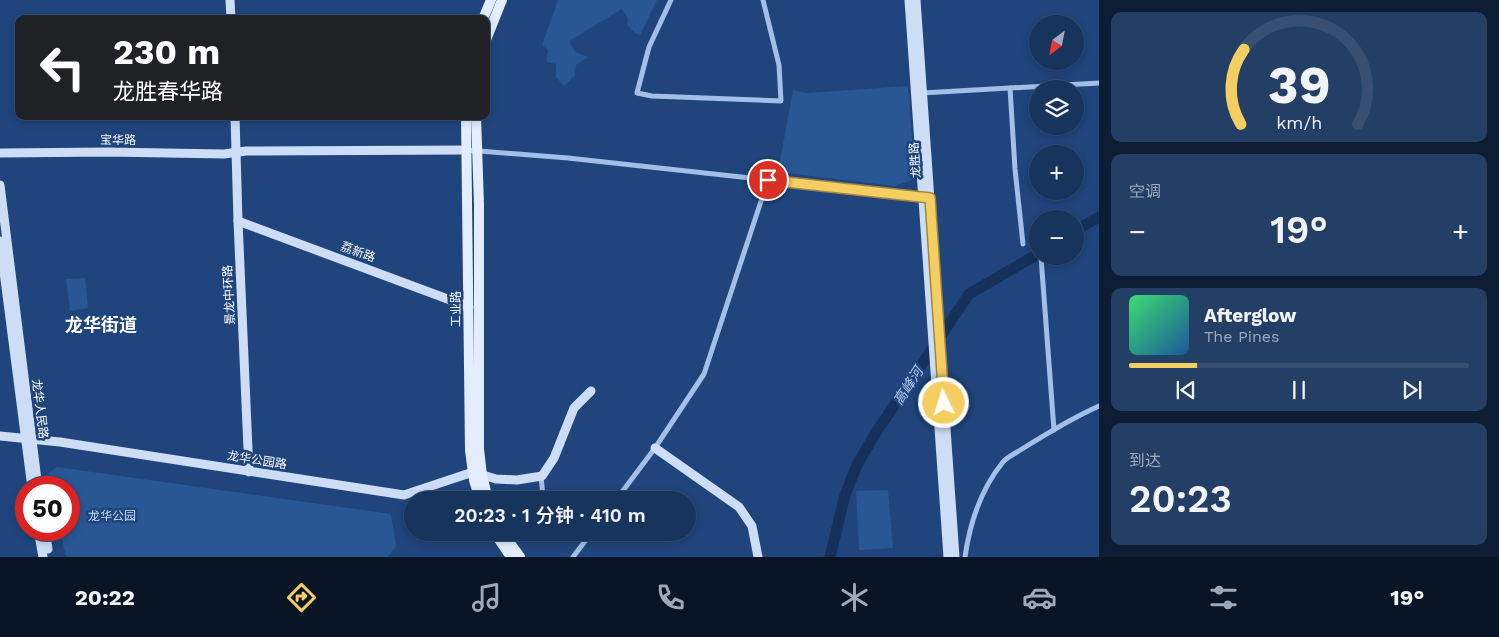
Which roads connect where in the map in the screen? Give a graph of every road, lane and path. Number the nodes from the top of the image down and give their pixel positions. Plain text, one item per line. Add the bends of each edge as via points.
1 (230, 0) edge
2 (491, 0) edge
3 (502, 0) edge
4 (671, 0) edge
5 (763, 0) edge
6 (909, 0) edge
7 (916, 0) edge
8 (231, 15) edge
9 (485, 15) edge
10 (490, 30) edge
11 (1099, 83) edge
12 (1010, 88) junction
13 (919, 93) junction
14 (235, 120) edge
15 (467, 120) edge
16 (476, 120) edge
17 (472, 151) junction
18 (236, 152) junction
19 (0, 153) edge
20 (768, 180) junction
21 (0, 185) edge
22 (927, 197) junction
23 (238, 221) junction
24 (0, 241) edge
25 (1023, 244) dead end
26 (1042, 265) edge
27 (469, 307) junction
28 (591, 392) dead end
29 (1099, 406) edge
30 (1054, 430) junction
31 (0, 436) edge
32 (28, 439) junction
33 (656, 448) junction
34 (249, 472) junction
35 (478, 473) junction
36 (31, 476) edge
37 (36, 476) edge
38 (541, 476) junction
39 (479, 491) edge
40 (485, 491) edge
41 (542, 491) edge
42 (623, 491) edge
43 (40, 541) edge
44 (47, 541) edge
45 (500, 541) edge
46 (508, 541) edge
47 (585, 541) edge
48 (43, 557) edge
49 (49, 557) edge
50 (511, 557) edge
51 (520, 557) edge
52 (573, 557) edge
53 (758, 557) edge
54 (948, 557) edge
55 (955, 557) edge
56 (965, 557) edge

1 - 8 street
2 - 9 main road
3 - 10 main road
4 - 5 street via 649,47 637,93 781,101 779,66
6 - 13 street, 龙胜路
7 - 13 street, 龙胜路
11 - 12 street
12 - 13 street
12 - 25 street
13 - 22 street, 龙胜路
14 - 18 street, 景龙中环路
15 - 17 main road, 工业路
16 - 17 main road, 工业路
17 - 18 street, 宝华路
17 - 20 street
17 - 27 main road, 工业路
17 - 35 main road, 工业路
18 - 19 street, 宝华路
18 - 23 street, 景龙中环路
20 - 22 street
20 - 33 street via 704,374
21 - 32 street, 龙华人民路
22 - 54 street, 龙胜路
22 - 55 street, 龙胜路
23 - 27 street, 荔新路
23 - 34 street, 景龙中环路
24 - 32 street, 龙华人民路
26 - 30 street
27 - 35 main road, 工业路 via 469,421
28 - 38 street via 574,408 551,465
29 - 30 street
30 - 56 street via 1004,460 976,507
31 - 32 street, 龙华公园路
32 - 34 street, 龙华公园路
32 - 36 street, 龙华人民路
32 - 37 street, 龙华人民路
33 - 42 street
33 - 53 street via 739,507 752,526
34 - 35 street, 龙华公园路 via 404,495
35 - 38 street via 491,478 517,480
35 - 39 main road, 工业路
35 - 40 main road, 工业路
38 - 41 street
43 - 48 street
44 - 49 street
45 - 50 main road
46 - 51 main road
47 - 52 street

